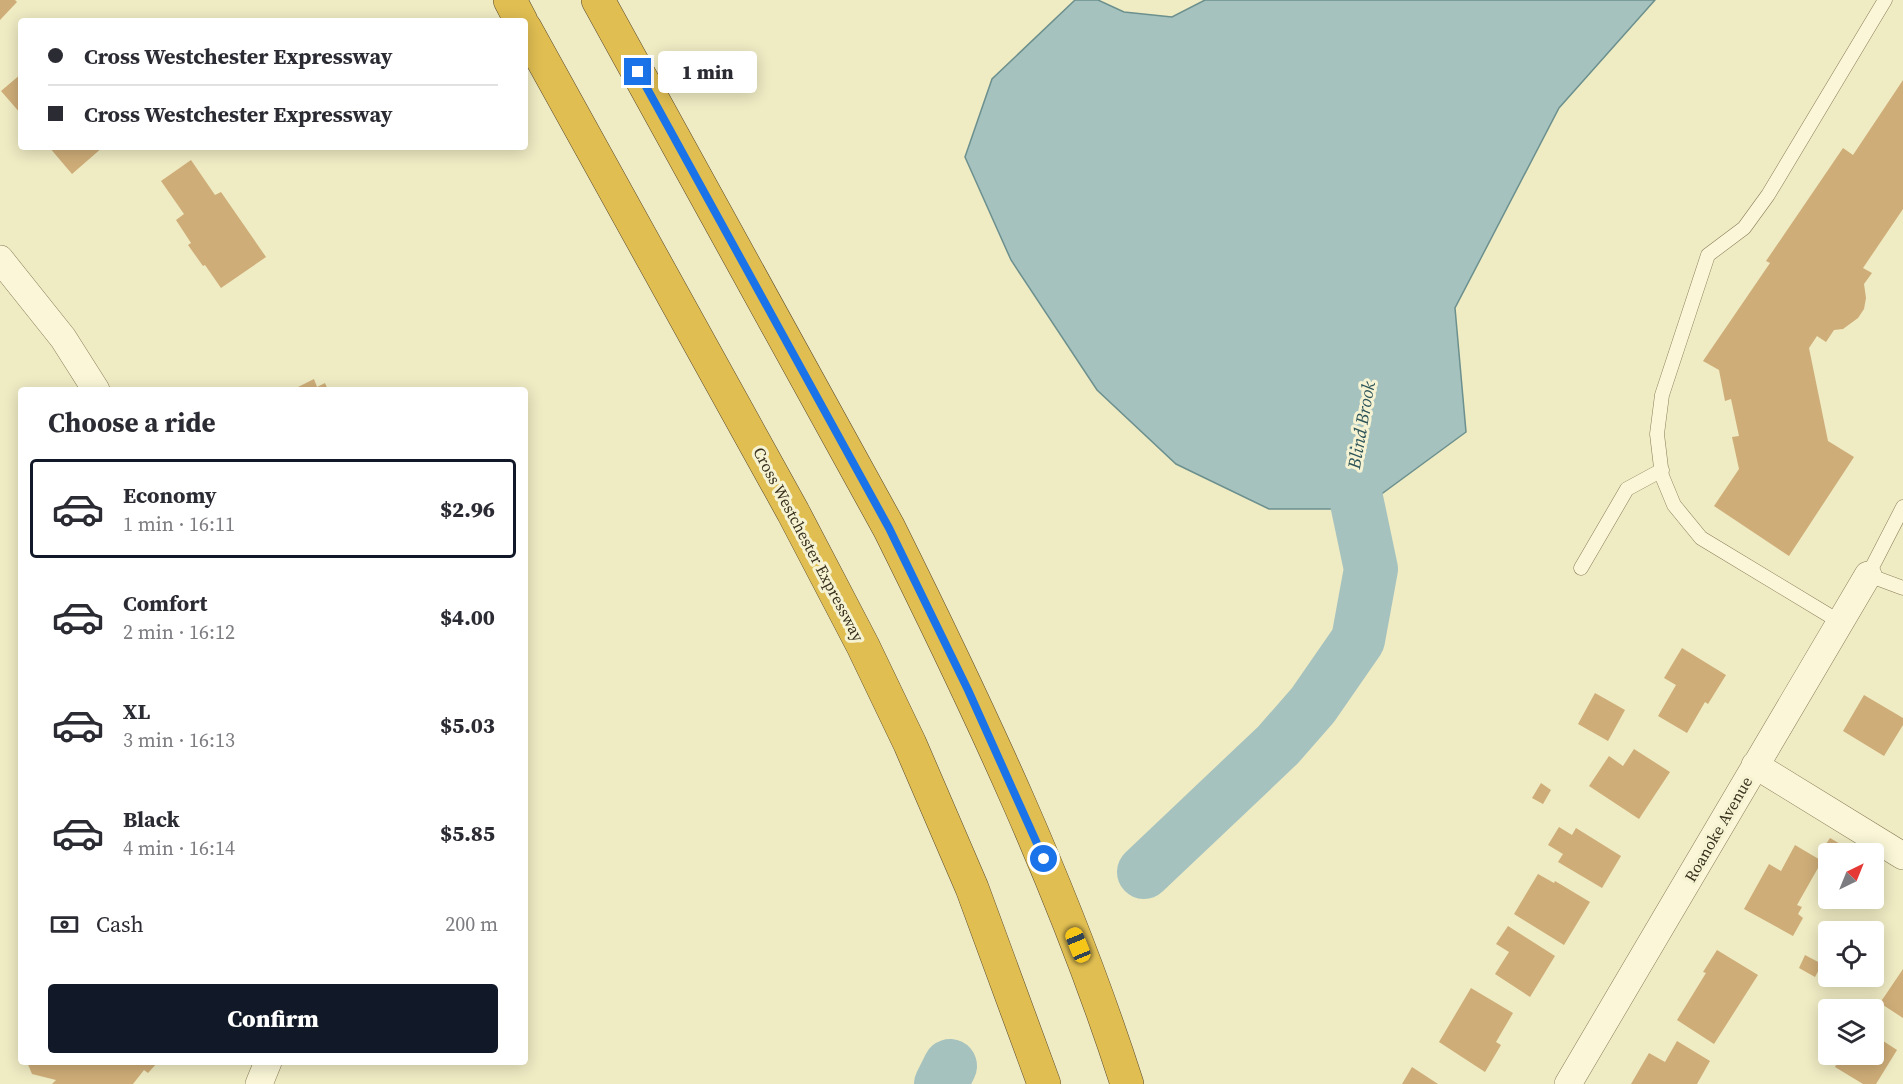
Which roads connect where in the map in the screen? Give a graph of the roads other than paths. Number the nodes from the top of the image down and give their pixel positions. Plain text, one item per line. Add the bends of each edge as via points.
1 (510, 0) edge
2 (598, 0) edge
3 (1885, 0) edge
4 (519, 18) edge
5 (528, 33) edge
6 (0, 259) edge
7 (94, 387) edge
8 (1662, 470) junction
9 (1903, 507) edge
10 (1581, 568) dead end
11 (1868, 574) junction
12 (1903, 588) edge
13 (1840, 622) junction
14 (1755, 765) junction
15 (1903, 856) edge
16 (267, 1065) edge
17 (259, 1084) edge
18 (1044, 1084) edge
19 (1128, 1084) edge
20 (1568, 1084) edge

1 - 4 highway
2 - 19 highway via 884,517 939,628 1024,811 1085,962
3 - 8 lane via 1768,195 1744,228 1708,255 1662,395 1657,434
5 - 18 highway, Cross Westchester Expressway via 788,502 863,646 972,888
6 - 7 street via 63,338
8 - 10 lane via 1628,489
8 - 13 lane via 1674,505 1701,538
9 - 11 lane
11 - 12 lane
11 - 13 street, Roanoke Avenue
13 - 14 street, Roanoke Avenue
14 - 15 street
14 - 20 street, Roanoke Avenue
16 - 17 street

